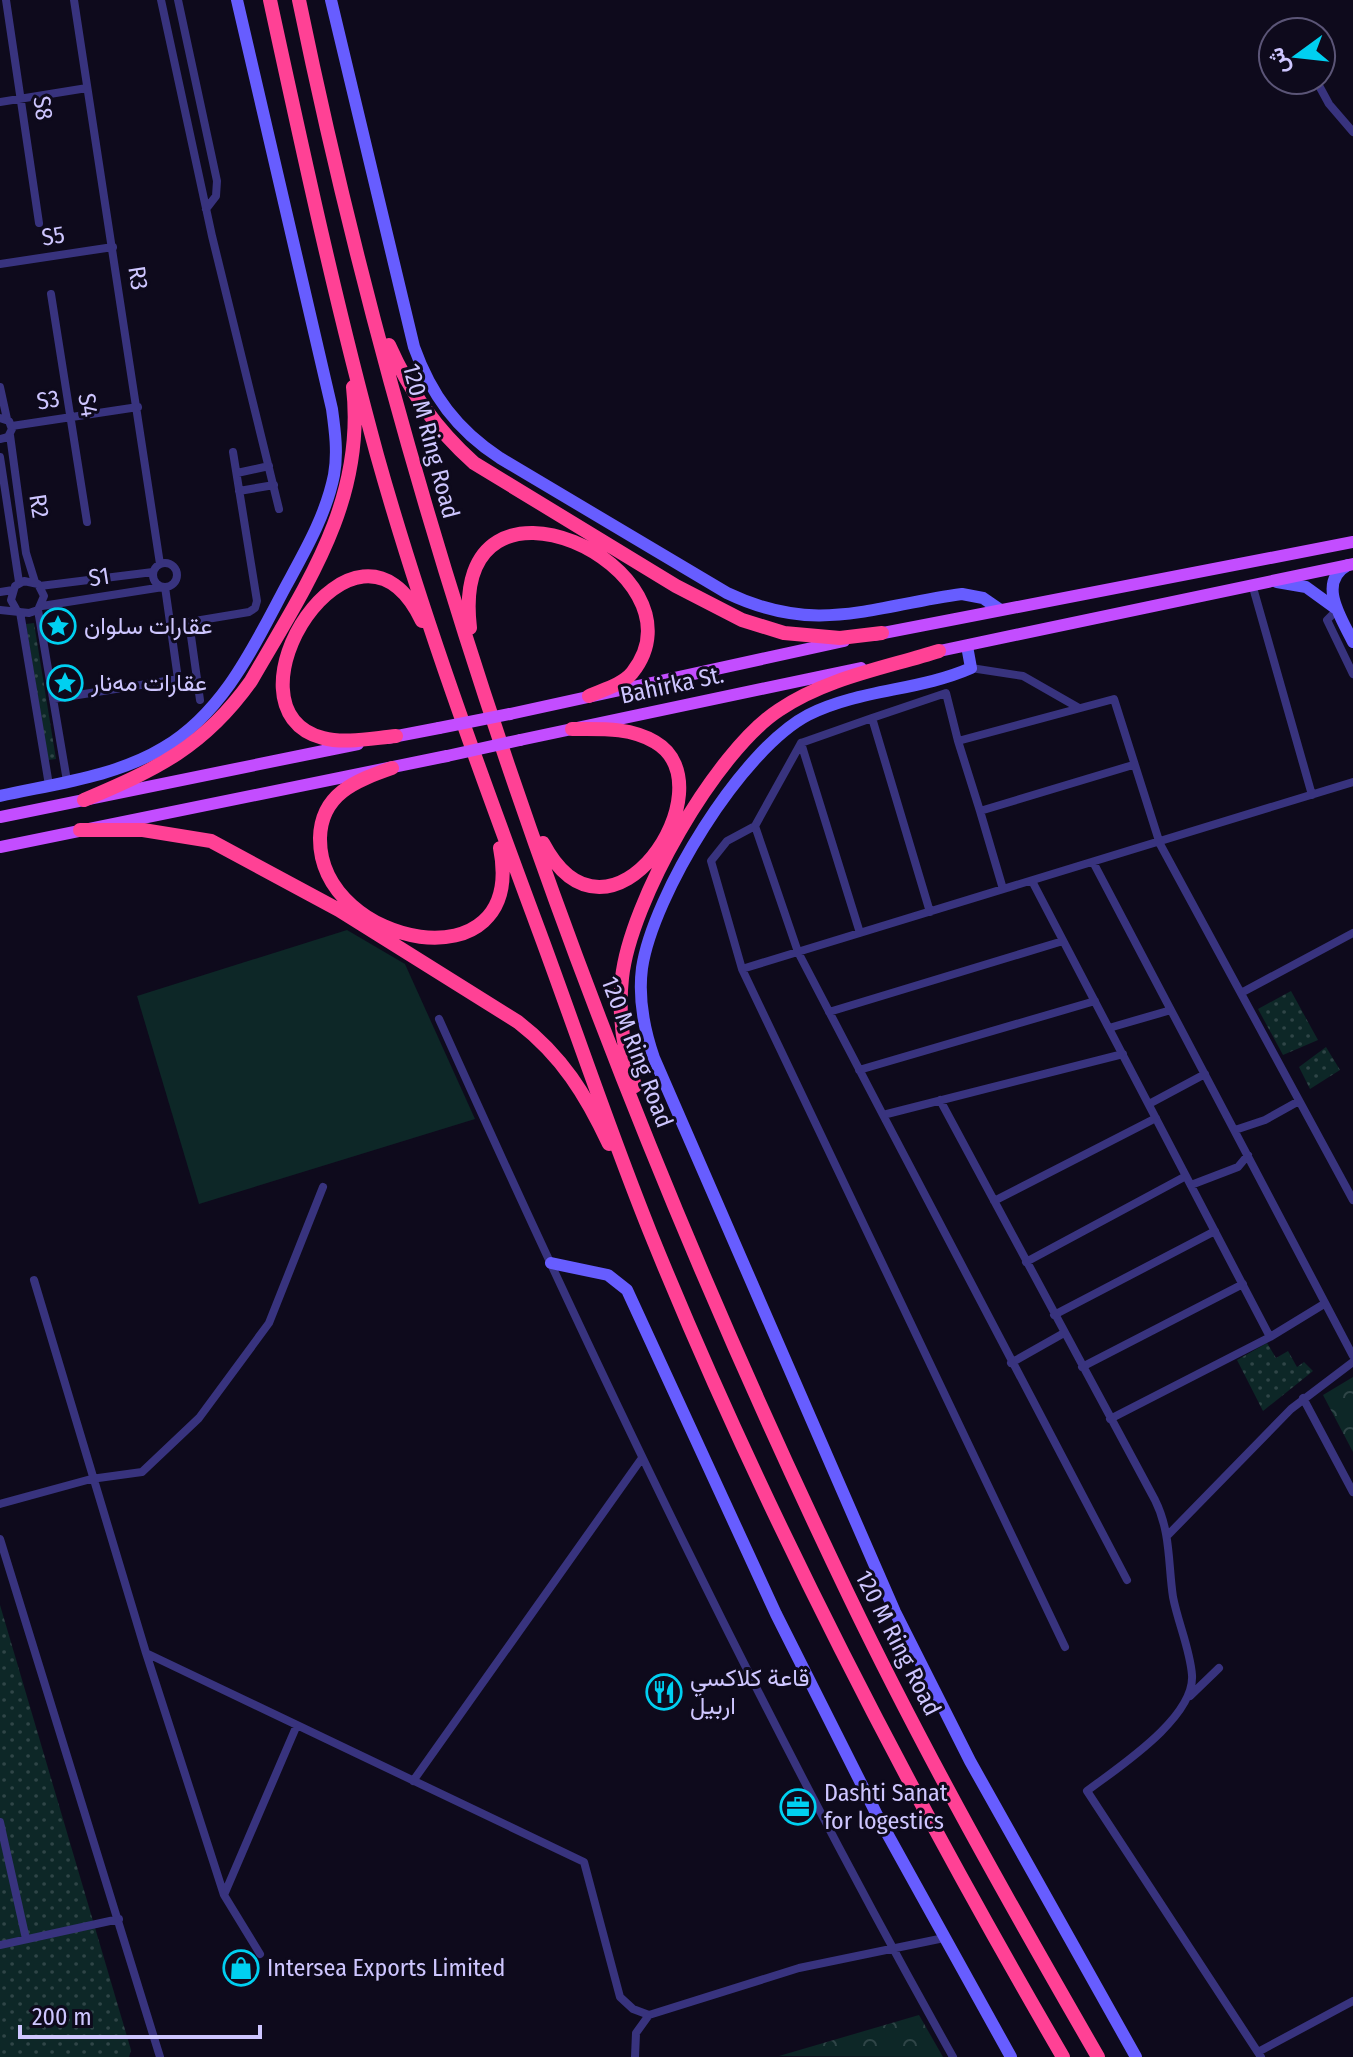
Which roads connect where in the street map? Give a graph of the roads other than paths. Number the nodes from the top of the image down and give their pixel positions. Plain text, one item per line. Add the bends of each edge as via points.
1 (6, 0) edge
2 (74, 0) edge
3 (161, 0) edge
4 (178, 0) edge
5 (237, 0) edge
6 (270, 0) edge
7 (299, 0) edge
8 (331, 0) edge
9 (87, 88) junction
10 (1325, 96) edge
11 (21, 99) junction
12 (0, 102) edge
13 (1353, 132) edge
14 (206, 209) junction
15 (39, 223) dead end
16 (113, 247) junction
17 (0, 264) edge
18 (51, 294) dead end
19 (369, 297) junction
20 (348, 339) junction
21 (0, 387) edge
22 (138, 407) junction
23 (70, 416) junction
24 (7, 425) edge
25 (0, 439) edge
26 (233, 452) dead end
27 (0, 457) edge
28 (269, 466) junction
29 (237, 473) junction
30 (274, 485) junction
31 (239, 491) junction
32 (279, 509) dead end
33 (87, 522) dead end
34 (1353, 542) edge
35 (160, 564) junction
36 (1350, 564) edge
37 (153, 572) junction
38 (1256, 583) junction
39 (38, 584) junction
40 (16, 586) junction
41 (164, 587) junction
42 (0, 592) edge
43 (40, 608) junction
44 (999, 609) junction
45 (0, 610) edge
46 (18, 610) junction
47 (1337, 610) junction
48 (882, 633) junction
49 (1353, 642) edge
50 (967, 646) junction
51 (939, 651) junction
52 (475, 664) junction
53 (971, 668) junction
54 (1353, 674) edge
55 (448, 680) junction
56 (589, 696) junction
57 (53, 699) junction
58 (200, 700) dead end
59 (1080, 708) junction
60 (872, 718) junction
61 (572, 729) junction
62 (396, 736) junction
63 (958, 741) junction
64 (801, 743) junction
65 (1133, 765) junction
66 (392, 768) junction
67 (67, 781) junction
68 (1353, 782) edge
69 (49, 785) junction
70 (1312, 795) junction
71 (0, 796) edge
72 (84, 800) junction
73 (522, 804) junction
74 (491, 809) junction
75 (980, 811) junction
76 (0, 817) edge
77 (755, 826) junction
78 (80, 830) junction
79 (1160, 844) junction
80 (0, 847) edge
81 (1093, 862) junction
82 (1032, 881) junction
83 (1003, 889) junction
84 (930, 912) junction
85 (860, 933) junction
86 (1353, 933) edge
87 (1063, 941) junction
88 (798, 952) junction
89 (742, 969) junction
90 (1241, 993) junction
91 (1095, 1001) junction
92 (1171, 1010) junction
93 (829, 1012) junction
94 (439, 1019) dead end
95 (1109, 1028) junction
96 (1123, 1054) junction
97 (859, 1070) junction
98 (1205, 1074) junction
99 (940, 1100) junction
100 (1299, 1101) junction
101 (1149, 1104) junction
102 (883, 1115) junction
103 (1156, 1118) junction
104 (1235, 1130) junction
105 (1248, 1155) junction
106 (1186, 1176) junction
107 (664, 1182) junction
108 (1191, 1185) junction
109 (323, 1187) dead end
110 (1353, 1200) edge
111 (994, 1201) junction
112 (1215, 1231) junction
113 (650, 1232) junction
114 (1026, 1262) junction
115 (551, 1263) junction
116 (34, 1280) dead end
117 (1243, 1284) junction
118 (1324, 1304) junction
119 (1054, 1315) junction
120 (1064, 1333) junction
121 (1270, 1337) junction
122 (1353, 1359) edge
123 (1011, 1363) junction
124 (1082, 1367) junction
125 (1303, 1398) junction
126 (1110, 1419) junction
127 (642, 1458) junction
128 (91, 1479) junction
129 (1353, 1492) edge
130 (0, 1504) edge
131 (1168, 1535) junction
132 (0, 1539) edge
133 (2, 1554) edge
134 (4, 1567) edge
135 (1127, 1580) dead end
136 (1065, 1647) dead end
137 (146, 1653) junction
138 (1219, 1668) dead end
139 (1186, 1700) junction
140 (297, 1725) junction
141 (413, 1781) junction
142 (0, 1822) edge
143 (12, 1875) junction
144 (0, 1878) edge
145 (224, 1895) junction
146 (119, 1919) junction
147 (944, 1938) junction
148 (26, 1939) junction
149 (0, 1945) edge
150 (892, 1946) junction
151 (260, 1954) dead end
152 (1353, 2001) edge
153 (649, 2015) junction
154 (1259, 2055) edge
155 (160, 2057) edge
156 (635, 2057) edge
157 (953, 2057) edge
158 (1011, 2057) edge
159 (1063, 2057) edge
160 (1098, 2057) edge
161 (1136, 2057) edge

1 - 11 street, S8
2 - 9 street, R3
3 - 14 street
4 - 14 street via 217,181 216,196
5 - 67 street via 332,409 334,476 319,522 228,688 164,748
6 - 20 highway, 120 M Ring Road
7 - 19 highway, 120 M Ring Road
8 - 44 street via 414,347 435,394 468,435 714,585 762,607 826,617 962,594 983,598
9 - 11 street
9 - 16 street, R3
10 - 13 street
11 - 12 street
11 - 15 street, S8
14 - 28 street
16 - 17 street, S5
16 - 22 street, R3
18 - 23 street, S4
19 - 48 highway via 424,410 474,463 676,586 742,620 784,633 840,638
19 - 52 highway, 120 M Ring Road via 430,523
20 - 55 highway, 120 M Ring Road via 378,458
20 - 72 highway via 355,436 342,512 269,650 232,707 195,744 164,765
21 - 24 street, R2
22 - 23 street, S3
22 - 35 street, R3
23 - 24 street, S3
23 - 33 street, S4
24 - 25 street, S3
24 - 39 street, R2 via 26,553
26 - 29 street
27 - 40 street, R2
28 - 29 street
28 - 30 street
29 - 31 street
30 - 31 street
30 - 32 street
31 - 58 street via 257,601 249,612 189,622
34 - 44 main road, Bahirka St.
35 - 37 street
35 - 41 street via 177,571 175,583
36 - 38 main road, Bahirka St.
36 - 47 street via 1335,574 1331,585
37 - 39 street, S1
37 - 41 street
38 - 47 street via 1306,587
38 - 50 main road, Bahirka St.
38 - 70 street
39 - 40 street
39 - 43 street via 44,596
40 - 42 street
40 - 46 street via 11,600
41 - 43 street, S1
41 - 57 street via 178,679
43 - 46 street
43 - 57 street
44 - 48 main road, Bahirka St.
45 - 46 street
46 - 69 street
47 - 49 street
47 - 54 street via 1327,620
48 - 56 main road, Bahirka St.
50 - 51 main road, Bahirka St.
50 - 53 street
51 - 61 main road, Bahirka St.
51 - 107 highway via 828,685 760,725 707,789 646,899 624,964 621,1029
52 - 56 highway via 468,611 474,565 498,543 515,536 558,536 594,551 615,567 646,615 648,641 631,675
52 - 73 highway, 120 M Ring Road
53 - 59 street via 1023,676
53 - 161 street via 831,704 792,725 757,754 720,803 661,910 643,968 642,1013 654,1058 895,1612 991,1800
55 - 62 highway via 415,606 399,588 361,578 340,584 316,604 293,637 284,671 293,715 323,738
55 - 74 highway, 120 M Ring Road
56 - 62 main road, Bahirka St., bridge
57 - 67 street
59 - 63 street
59 - 65 street via 1114,699
60 - 63 street via 946,693
60 - 64 street
60 - 84 street
61 - 66 main road, Bahirka St., bridge
61 - 73 highway via 631,732 659,743 669,755 678,791 670,830 660,848 625,880 606,886 582,884 558,868
62 - 72 main road, Bahirka St.
63 - 75 street
64 - 77 street
64 - 85 street
65 - 75 street
65 - 79 street
66 - 74 highway via 345,787 329,802 320,823 320,851 336,889 349,905 387,928 422,938 450,938 465,935 488,916 501,892 503,864
66 - 78 main road, Bahirka St.
67 - 69 street
68 - 70 street
69 - 71 street
70 - 79 street
72 - 76 main road, Bahirka St.
73 - 107 highway, 120 M Ring Road
74 - 113 highway, 120 M Ring Road
75 - 83 street
77 - 88 street
77 - 89 street via 727,841 711,861
78 - 80 main road, Bahirka St.
78 - 113 highway via 143,830 211,841 339,910 518,1022 543,1041 576,1081
79 - 81 street
79 - 90 street
81 - 82 street
81 - 92 street
82 - 83 street
82 - 87 street
83 - 84 street
84 - 85 street
85 - 88 street
86 - 90 street
87 - 91 street
87 - 93 street
88 - 89 street
88 - 93 street
89 - 136 street
90 - 100 street
91 - 95 street
91 - 97 street
92 - 95 street
92 - 98 street
93 - 97 street
94 - 115 street
95 - 96 street
96 - 99 street
96 - 101 street
97 - 102 street
98 - 101 street
98 - 104 street
99 - 102 street
99 - 111 street
100 - 104 street
100 - 110 street
101 - 103 street
102 - 123 street
103 - 106 street
103 - 111 street
104 - 105 street
105 - 108 street via 1238,1167
105 - 118 street
106 - 108 street
106 - 114 street
107 - 160 highway, 120 M Ring Road via 851,1600 997,1881
108 - 112 street
109 - 128 street via 269,1323 199,1418 142,1472
111 - 114 street
112 - 117 street
112 - 119 street
113 - 159 highway, 120 M Ring Road via 761,1484 832,1629 924,1808
114 - 119 street
115 - 127 street
115 - 147 street via 608,1275 627,1290 776,1614
116 - 128 street
117 - 121 street
117 - 124 street
118 - 121 street
118 - 122 street
119 - 120 street
120 - 123 street
120 - 124 street
121 - 126 street
122 - 125 street
123 - 135 street
124 - 126 street
125 - 129 street
125 - 131 street
126 - 131 street
127 - 141 street
127 - 150 street
128 - 130 street
128 - 137 street
131 - 139 street via 1174,1599 1192,1674
132 - 133 street
133 - 134 street
134 - 146 street
137 - 140 street
137 - 145 street
138 - 139 street
139 - 154 street via 1134,1759 1087,1791
140 - 141 street
140 - 145 street
141 - 153 street via 584,1862 620,1997
142 - 143 street
143 - 144 street
143 - 148 street
145 - 151 street
146 - 148 street
146 - 155 street
147 - 150 street
147 - 158 street
148 - 149 street
150 - 153 street via 799,1968
150 - 157 street
152 - 154 street
153 - 156 street via 636,2033

